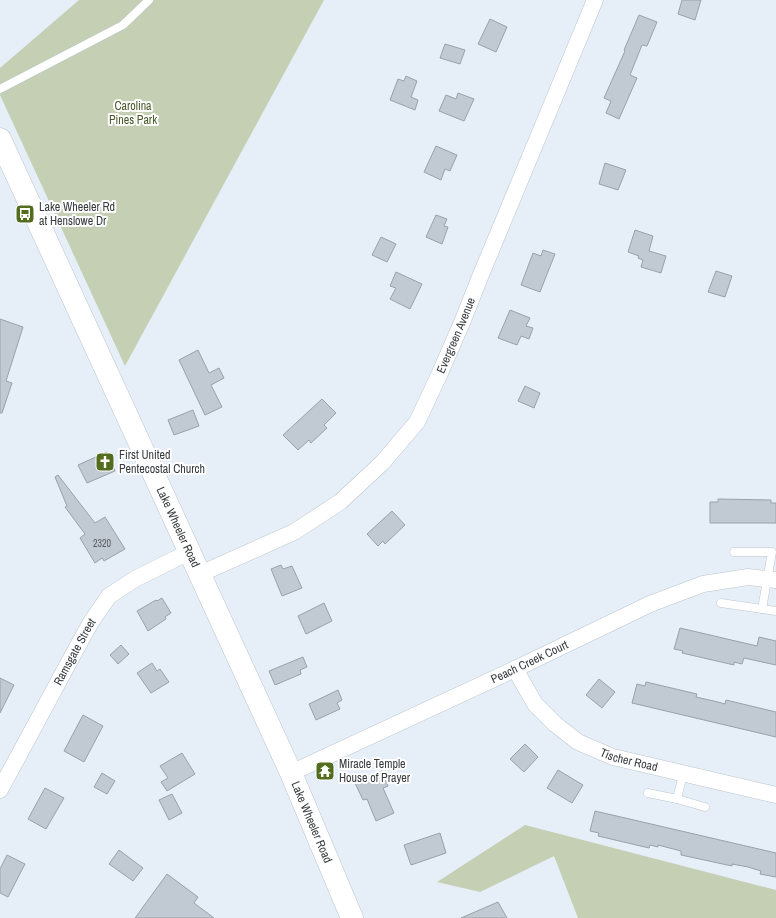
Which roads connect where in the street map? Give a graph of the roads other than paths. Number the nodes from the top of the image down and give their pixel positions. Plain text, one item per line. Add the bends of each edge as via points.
1 (149, 0) edge
2 (595, 0) edge
3 (0, 89) edge
4 (0, 139) edge
5 (189, 552) junction
6 (734, 552) dead end
7 (774, 552) edge
8 (200, 574) junction
9 (772, 580) edge
10 (721, 603) dead end
11 (762, 609) junction
12 (776, 611) edge
13 (515, 669) junction
14 (291, 773) junction
15 (683, 774) junction
16 (0, 790) edge
17 (648, 793) dead end
18 (776, 795) edge
19 (677, 800) junction
20 (705, 807) dead end
21 (352, 918) edge

1 - 3 lane via 123,25
2 - 8 street, Evergreen Avenue via 460,327 417,422 382,463 340,502 294,532
4 - 5 main road, Lake Wheeler Road
5 - 8 main road, Lake Wheeler Road
5 - 16 street, Ramsgate Street via 135,579 109,596 75,651
6 - 7 lane
7 - 9 lane
8 - 14 main road, Lake Wheeler Road
9 - 11 lane
9 - 13 street, Peach Creek Court via 748,577 703,584 650,604
10 - 11 lane
11 - 12 lane
13 - 14 street, Peach Creek Court
13 - 15 street, Tischer Road via 536,704 555,724 578,742 613,757
14 - 21 main road, Lake Wheeler Road
15 - 18 street, Tischer Road
15 - 19 lane
17 - 19 lane
19 - 20 lane

